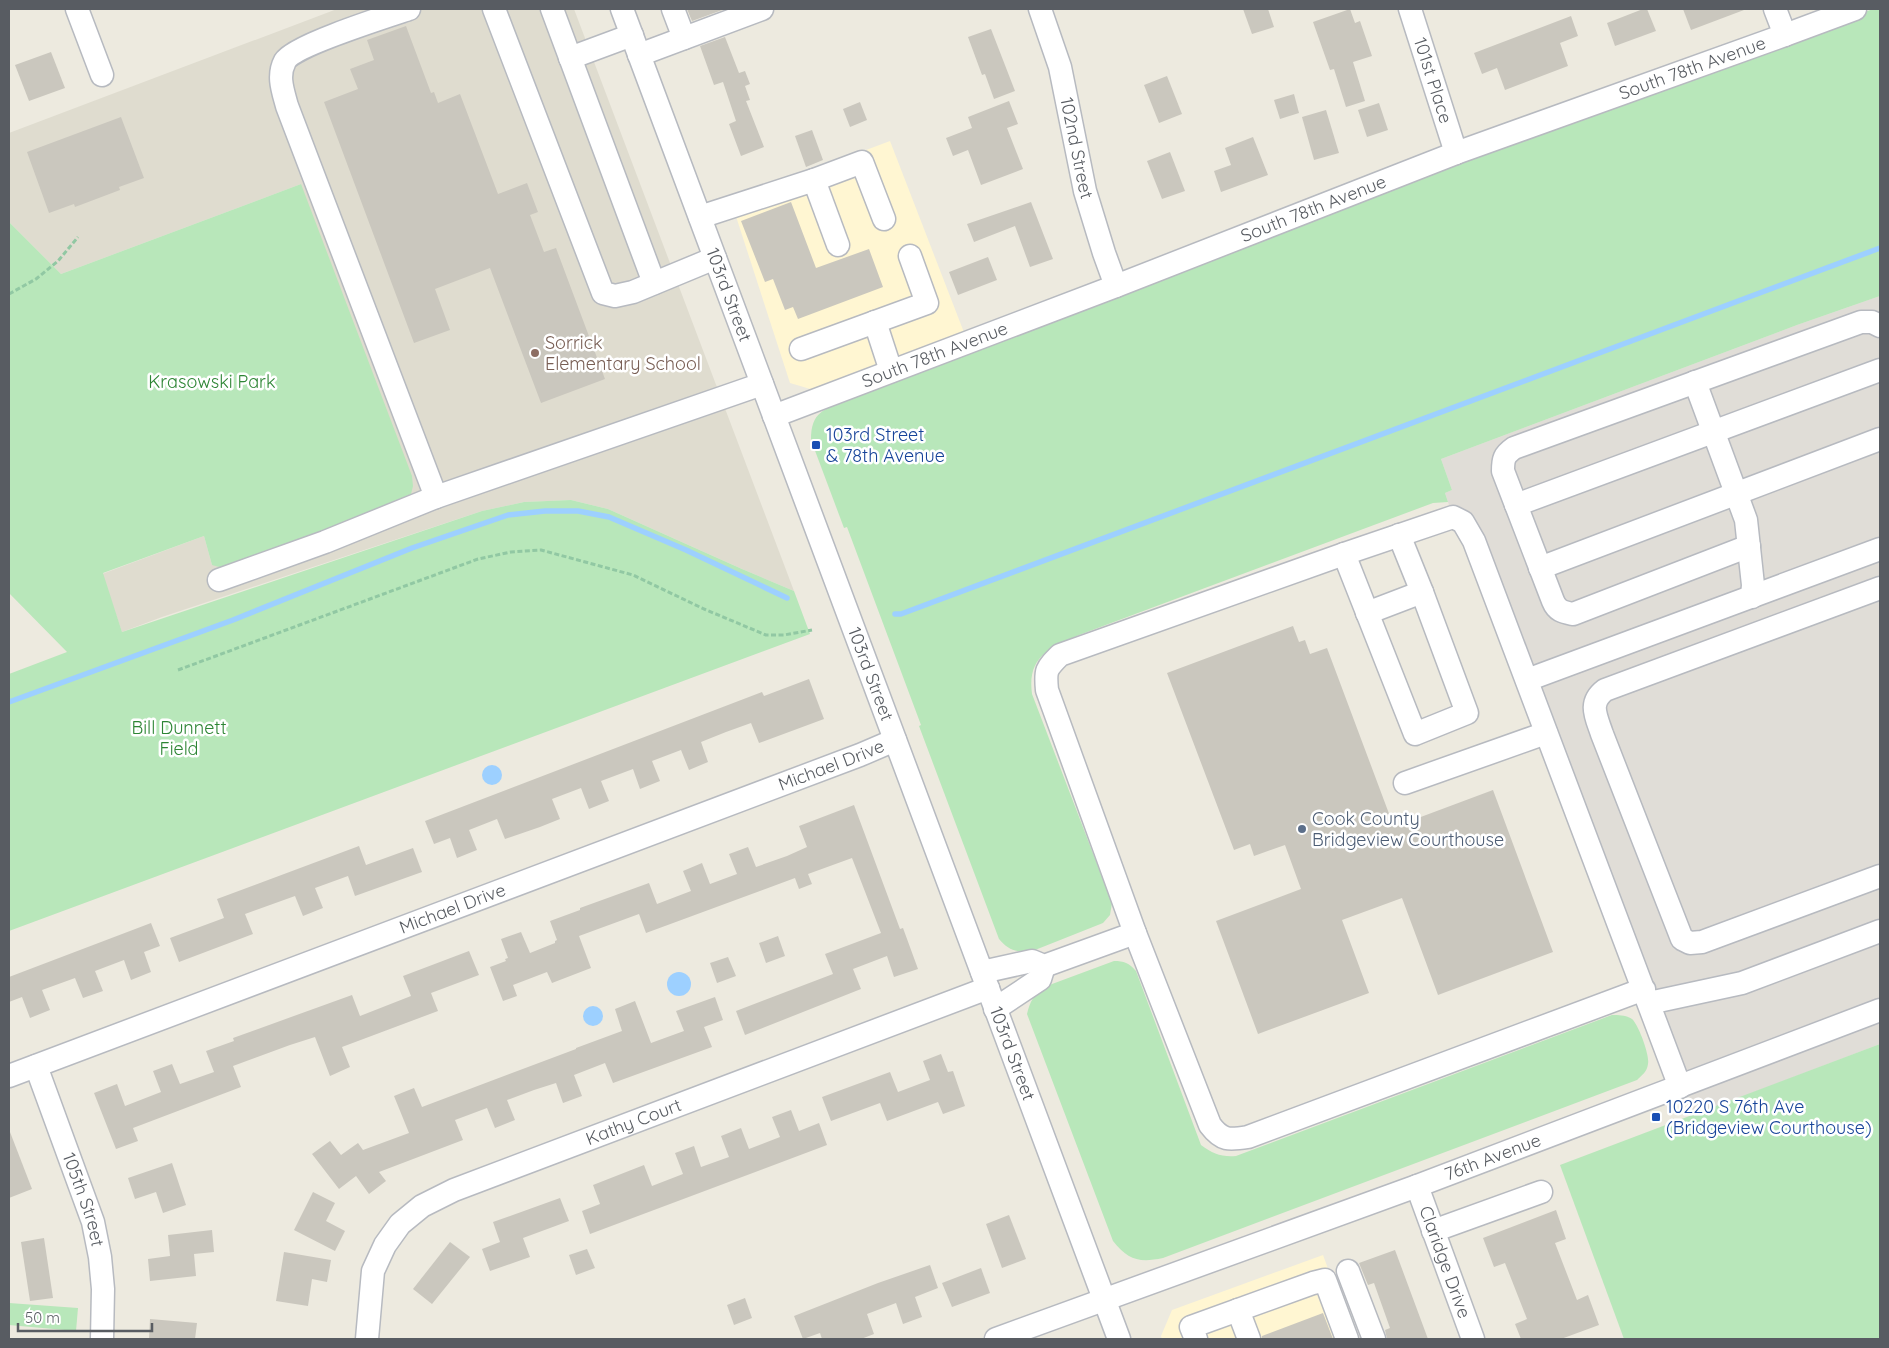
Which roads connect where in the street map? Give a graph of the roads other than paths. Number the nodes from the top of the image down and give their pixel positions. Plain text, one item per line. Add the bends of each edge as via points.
1 (77, 9) edge
2 (409, 9) edge
3 (494, 9) edge
4 (552, 9) edge
5 (622, 9) edge
6 (673, 9) edge
7 (762, 9) edge
8 (1040, 9) edge
9 (1410, 9) edge
10 (1775, 9) edge
11 (1854, 9) edge
12 (1785, 35) junction
13 (684, 38) junction
14 (635, 45) junction
15 (570, 58) junction
16 (102, 75) dead end
17 (1456, 153) junction
18 (814, 180) junction
19 (700, 217) junction
20 (884, 219) dead end
21 (838, 245) dead end
22 (910, 256) dead end
23 (715, 258) junction
24 (654, 283) junction
25 (1116, 286) junction
26 (875, 322) junction
27 (1880, 326) edge
28 (801, 349) dead end
29 (1880, 370) edge
30 (891, 371) junction
31 (1695, 382) junction
32 (762, 384) junction
33 (774, 416) junction
34 (1714, 432) junction
35 (1880, 439) edge
36 (1736, 494) junction
37 (436, 497) junction
38 (1516, 505) junction
39 (1398, 535) junction
40 (1749, 546) junction
41 (1880, 548) edge
42 (1344, 554) junction
43 (1540, 568) junction
44 (218, 580) dead end
45 (1880, 588) edge
46 (1422, 592) junction
47 (1752, 597) junction
48 (1367, 613) junction
49 (1527, 680) junction
50 (1546, 733) junction
51 (895, 740) junction
52 (1405, 783) dead end
53 (1880, 876) edge
54 (1880, 931) edge
55 (1135, 933) junction
56 (1044, 966) junction
57 (988, 990) junction
58 (1646, 996) junction
59 (1880, 1010) edge
60 (36, 1066) junction
61 (9, 1076) edge
62 (1680, 1087) junction
63 (1417, 1186) junction
64 (1541, 1192) dead end
65 (1433, 1231) junction
66 (1348, 1271) dead end
67 (1104, 1299) junction
68 (1238, 1310) junction
69 (102, 1339) edge
70 (367, 1339) edge
71 (996, 1339) edge
72 (1119, 1339) edge
73 (1196, 1339) edge
74 (1249, 1339) edge
75 (1347, 1339) edge
76 (1374, 1339) edge
77 (1473, 1339) edge

1 - 16 street
2 - 37 street via 312,44 286,60 280,76 287,106
3 - 24 street via 603,294 615,296
4 - 15 street
5 - 14 street, 103rd Street
6 - 13 street
7 - 13 street
8 - 25 street, 102nd Street via 1060,67 1085,191
9 - 17 street, 101st Place
10 - 12 street
11 - 12 street, South 78th Avenue
12 - 17 street, South 78th Avenue
13 - 14 street
14 - 15 street
14 - 19 street, 103rd Street
15 - 24 street
17 - 25 street, South 78th Avenue
18 - 19 street
18 - 20 street via 862,162
18 - 21 street
19 - 23 street, 103rd Street
22 - 26 street via 927,303
23 - 24 street
23 - 32 street, 103rd Street
25 - 30 street, South 78th Avenue
26 - 28 street
26 - 30 street
27 - 31 street via 1860,322
29 - 34 street
30 - 33 street, South 78th Avenue
31 - 34 street
31 - 38 street via 1506,453 1503,470
32 - 33 street, 103rd Street
32 - 37 street
33 - 51 street, 103rd Street
34 - 36 street
34 - 38 street
35 - 36 street
36 - 40 street via 1746,520
36 - 43 street
37 - 44 street via 325,542
38 - 43 street
39 - 42 street
39 - 46 street
39 - 49 street via 1453,517 1463,522 1474,541
40 - 43 street via 1573,614 1556,609
40 - 47 street
41 - 47 street
42 - 48 street
42 - 55 street via 1060,655 1047,667 1047,690
45 - 53 street via 1605,690 1597,696 1594,708 1682,939 1702,942
46 - 48 street
46 - 48 street via 1467,713 1415,734
47 - 49 street
49 - 50 street
50 - 52 street
50 - 58 street
51 - 57 street, 103rd Street
51 - 60 street, Michael Drive
54 - 58 street via 1742,983
55 - 56 street
55 - 58 street via 1210,1125 1217,1135 1231,1140
56 - 57 street via 1032,961
56 - 57 street via 1040,979
57 - 67 street, 103rd Street
57 - 70 street, Kathy Court via 454,1190 422,1206 400,1224 385,1245 373,1271
58 - 62 street
59 - 62 street, 76th Avenue
60 - 61 street, Michael Drive
60 - 69 street, 105th Street via 93,1222 103,1289
62 - 63 street, 76th Avenue
63 - 65 street, Claridge Drive
63 - 67 street, 76th Avenue
64 - 65 street
65 - 77 street, Claridge Drive
66 - 76 street
67 - 71 street, 76th Avenue
67 - 72 street, 103rd Street
68 - 73 street via 1192,1327
68 - 74 street
68 - 75 street via 1325,1280

